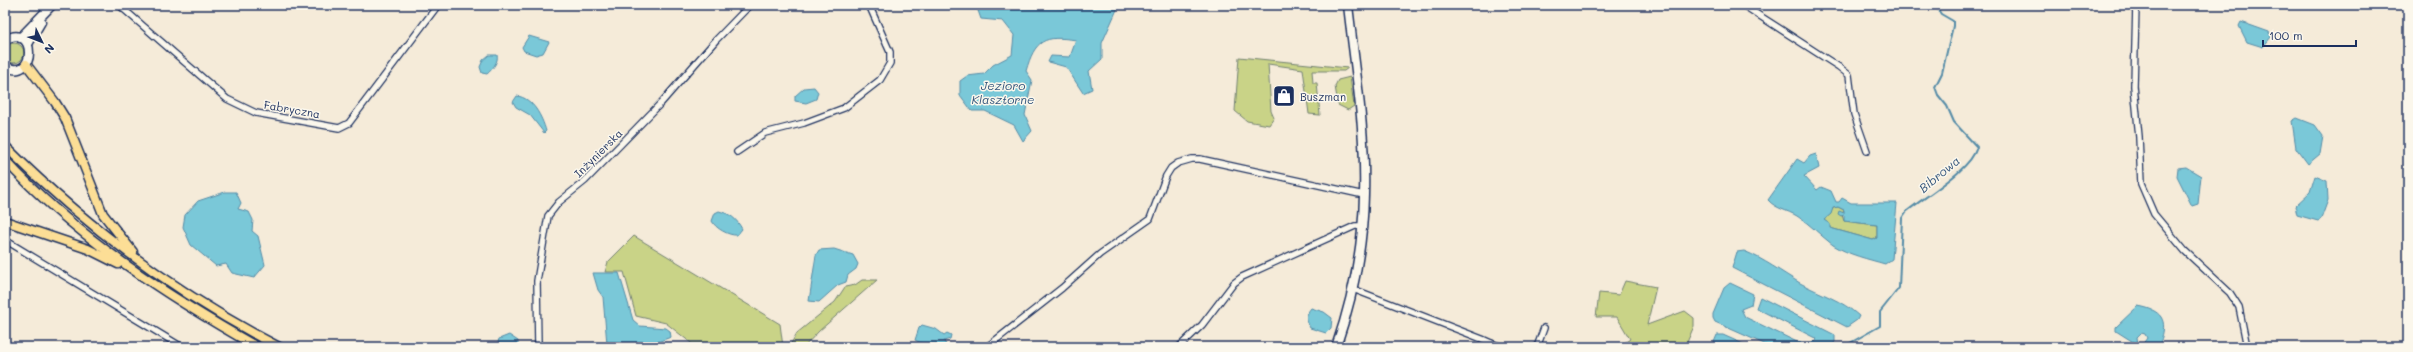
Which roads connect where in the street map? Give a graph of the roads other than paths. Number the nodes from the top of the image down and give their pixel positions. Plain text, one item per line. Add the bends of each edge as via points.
1 (119, 5) edge
2 (438, 5) edge
3 (750, 5) edge
4 (869, 5) edge
5 (1348, 5) edge
6 (1743, 5) edge
7 (2136, 5) edge
8 (50, 8) edge
9 (20, 38) junction
10 (5, 40) edge
11 (28, 44) junction
12 (26, 64) junction
13 (6, 68) edge
14 (5, 146) edge
15 (737, 152) dead end
16 (1868, 152) dead end
17 (5, 160) edge
18 (1364, 195) junction
19 (5, 221) edge
20 (1363, 226) junction
21 (5, 240) edge
22 (151, 270) junction
23 (147, 280) junction
24 (1353, 289) junction
25 (1544, 328) dead end
26 (1491, 345) edge
27 (182, 347) edge
28 (257, 347) edge
29 (279, 347) edge
30 (538, 347) edge
31 (987, 347) edge
32 (1179, 347) edge
33 (1336, 347) edge
34 (1502, 347) edge
35 (1537, 347) edge
36 (2247, 347) edge

1 - 2 street, Fabryczna via 238,106 256,113 340,128 349,123
3 - 30 street, Inżynierska via 661,103 585,181 559,202 548,216 537,281
4 - 15 street via 888,46 890,63 880,80 844,108 761,135
5 - 18 main road via 1362,139
6 - 16 street via 1848,75 1854,114
7 - 36 street via 2134,86 2140,137 2141,184 2154,214 2185,251 2230,292 2239,307
8 - 9 main road
8 - 11 main road
9 - 10 main road
9 - 11 main road
11 - 12 main road via 30,52
12 - 13 main road via 18,68
12 - 22 main road via 65,118 102,214 118,236
14 - 22 main road via 71,208
17 - 23 main road via 65,216
18 - 20 main road
18 - 31 street via 1200,159 1178,162 1166,176 1150,219 1100,254 1062,288
19 - 23 main road via 88,249
20 - 24 main road
20 - 32 street via 1355,226 1242,276 1202,325
21 - 27 street
22 - 29 main road via 200,303
23 - 28 main road
24 - 26 street
24 - 33 main road
25 - 35 street
26 - 34 street

